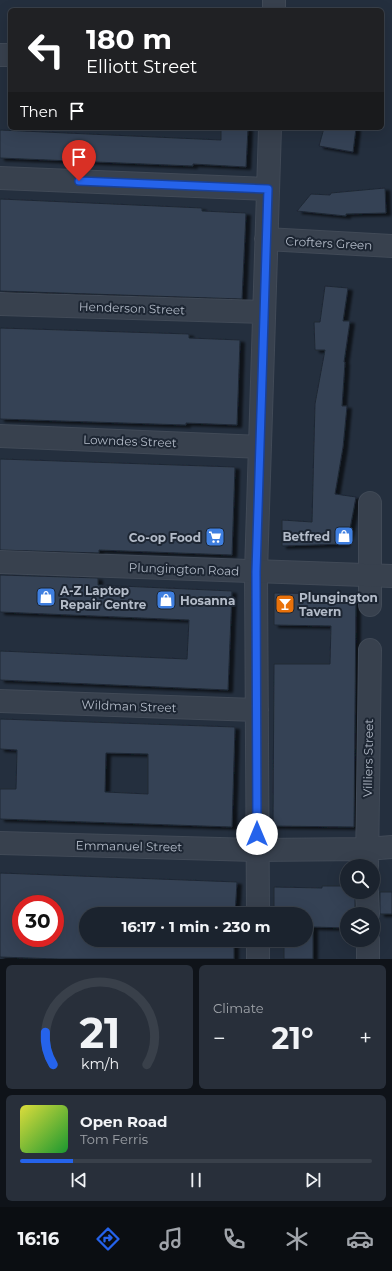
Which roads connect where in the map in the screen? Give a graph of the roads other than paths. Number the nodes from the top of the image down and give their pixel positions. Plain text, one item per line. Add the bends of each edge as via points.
1 (270, 130) edge
2 (0, 178) edge
3 (268, 189) junction
4 (266, 239) junction
5 (392, 246) edge
6 (0, 304) edge
7 (264, 312) junction
8 (0, 436) edge
9 (260, 447) junction
10 (370, 503) dead end
11 (0, 562) edge
12 (256, 572) junction
13 (370, 575) junction
14 (392, 576) edge
15 (370, 605) dead end
16 (370, 650) dead end
17 (0, 701) edge
18 (257, 710) junction
19 (0, 843) edge
20 (392, 847) edge
21 (257, 850) junction
22 (367, 858) edge
23 (258, 907) edge
24 (258, 947) edge
25 (368, 947) edge
26 (258, 959) edge
27 (368, 959) edge

1 - 3 street
2 - 3 street
3 - 4 street
4 - 5 street, Crofters Green
4 - 7 street
6 - 7 street, Henderson Street
7 - 9 street
8 - 9 street, Lowndes Street
9 - 12 street
10 - 13 street
11 - 12 street, Plungington Road
12 - 13 street, Plungington Road
12 - 18 street
13 - 14 street, Plungington Road
13 - 15 street
16 - 22 street, Villiers Street
17 - 18 street, Wildman Street
18 - 21 street
19 - 21 street, Emmanuel Street
20 - 22 street, Emmanuel Street
21 - 22 street, Emmanuel Street
21 - 23 street
24 - 26 street
25 - 27 street

